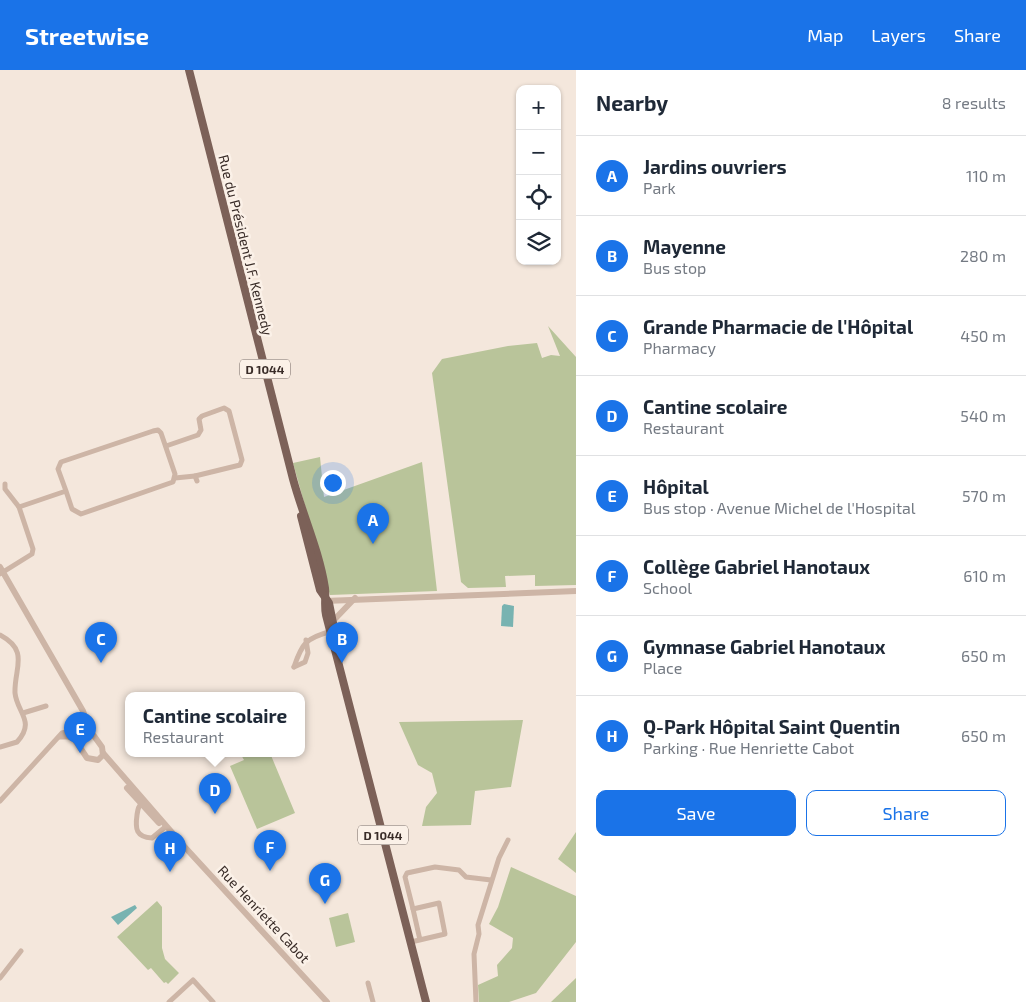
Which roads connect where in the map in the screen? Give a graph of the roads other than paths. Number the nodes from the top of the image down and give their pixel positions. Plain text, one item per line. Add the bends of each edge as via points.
1 (189, 70) edge
2 (166, 446) junction
3 (175, 478) junction
4 (6, 484) dead end
5 (66, 491) junction
6 (18, 507) junction
7 (1, 571) edge
8 (576, 591) edge
9 (355, 598) junction
10 (325, 600) junction
11 (333, 621) junction
12 (332, 631) junction
13 (0, 635) edge
14 (306, 640) junction
15 (46, 706) dead end
16 (80, 707) junction
17 (23, 713) junction
18 (78, 729) junction
19 (89, 729) junction
20 (58, 737) junction
21 (75, 740) junction
22 (0, 747) edge
23 (104, 753) junction
24 (98, 760) junction
25 (0, 801) edge
26 (141, 804) junction
27 (160, 819) junction
28 (164, 828) junction
29 (508, 840) dead end
30 (182, 844) junction
31 (492, 880) junction
32 (413, 909) junction
33 (420, 940) junction
34 (411, 942) junction
35 (21, 951) dead end
36 (0, 978) edge
37 (368, 983) dead end
38 (169, 1002) edge
39 (212, 1002) edge
40 (327, 1002) edge
41 (373, 1002) edge
42 (426, 1002) edge
43 (476, 1002) edge

1 - 10 main road, Rue du Président J.F. Kennedy / D 1044 via 294,485 311,532
2 - 3 street
2 - 3 street via 198,435 202,416 224,408 229,411 242,460 240,465 196,478
2 - 5 street via 158,430 61,462 58,469
3 - 5 street via 173,482 81,514 72,509
4 - 6 street via 5,489
5 - 6 street
6 - 7 street via 32,552
7 - 16 street
8 - 9 street
9 - 10 street
9 - 11 street
10 - 11 main road, Rue du Président J.F. Kennedy / D 1044 via 329,603
10 - 12 main road, Rue du Président J.F. Kennedy / D 1044
11 - 12 main road, Rue du Président J.F. Kennedy / D 1044
12 - 14 street
12 - 34 main road, Rue du Président J.F. Kennedy / D 1044
13 - 17 street via 17,652 16,695
14 - 14 street via 308,658 294,667 301,648
15 - 17 street
16 - 18 street via 82,718
16 - 19 street
17 - 22 street via 22,737 11,746
18 - 19 street via 85,726
18 - 20 street
18 - 21 street
19 - 23 street, Rue Henriette Cabot
20 - 21 street via 68,736
20 - 25 street
21 - 24 street, Rue Henriette Cabot via 88,758
23 - 24 street
23 - 27 street, Rue Henriette Cabot
24 - 26 street, Rue Henriette Cabot via 107,765
26 - 27 street
26 - 28 street, Rue Henriette Cabot
26 - 28 street via 135,826 138,833 143,838 152,838
27 - 30 street, Rue Henriette Cabot
28 - 30 street, Rue Henriette Cabot
29 - 31 street
30 - 40 street, Rue Henriette Cabot
31 - 32 street via 466,877 459,870 435,867 407,873 405,877
31 - 43 street via 478,925 474,954
32 - 33 street
32 - 33 street via 439,903 445,926 446,934
33 - 34 street
34 - 42 main road, Rue du Président J.F. Kennedy / D 1044
35 - 36 street
37 - 41 street
38 - 39 street via 193,980

